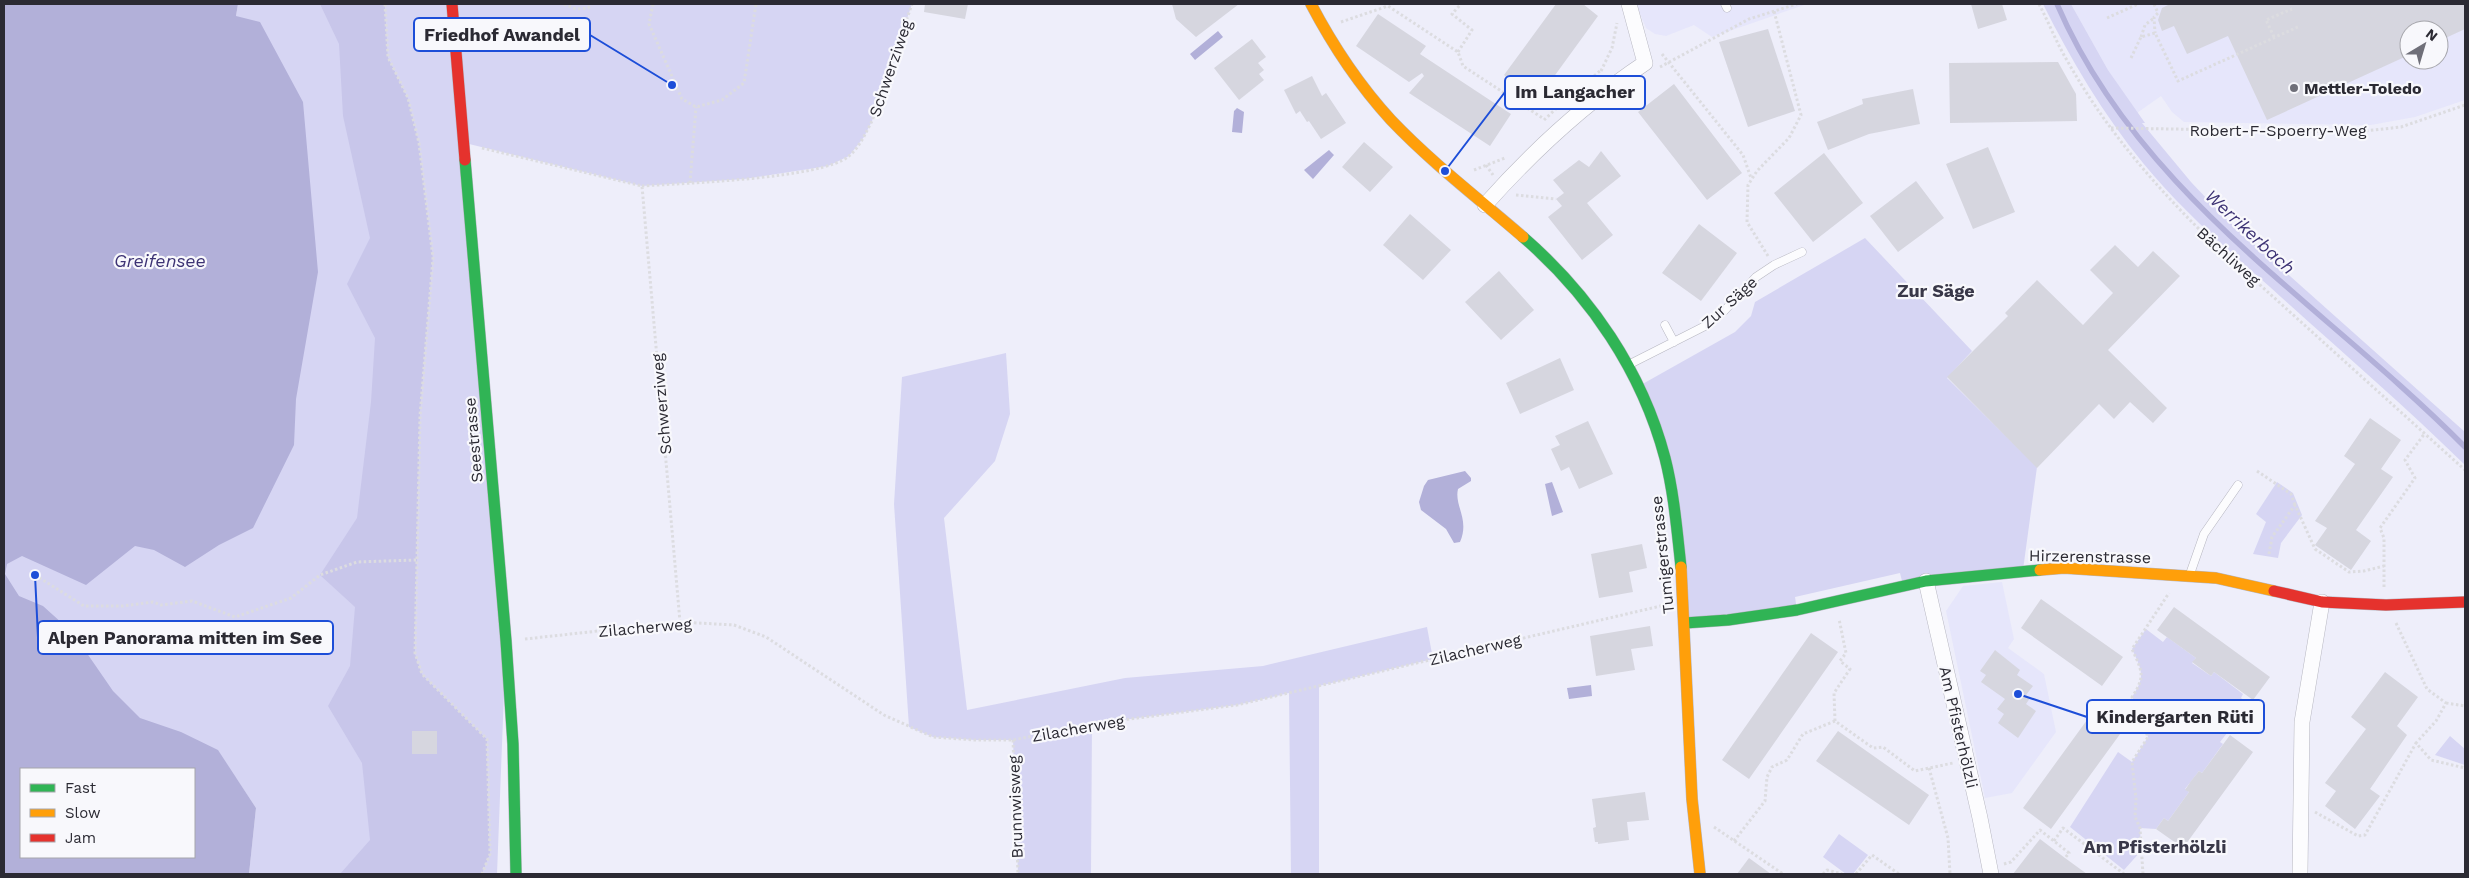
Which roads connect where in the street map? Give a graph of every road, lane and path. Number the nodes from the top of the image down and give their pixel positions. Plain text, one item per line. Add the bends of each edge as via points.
1 (385, 4) edge
2 (452, 4) edge
3 (564, 4) edge
4 (592, 4) edge
5 (653, 4) edge
6 (756, 4) edge
7 (912, 4) edge
8 (1311, 4) edge
9 (1461, 4) edge
10 (1628, 4) edge
11 (1796, 4) edge
12 (2039, 4) edge
13 (2138, 4) edge
14 (2154, 4) edge
15 (2292, 9) dead end
16 (1774, 11) junction
17 (1614, 13) dead end
18 (2107, 18) dead end
19 (2154, 18) junction
20 (2300, 26) dead end
21 (1324, 28) junction
22 (2154, 32) junction
23 (2141, 37) junction
24 (2274, 37) junction
25 (1458, 52) junction
26 (1662, 54) dead end
27 (2131, 58) dead end
28 (1669, 62) junction
29 (1601, 70) junction
30 (1652, 72) dead end
31 (1614, 84) junction
32 (1572, 94) dead end
33 (1565, 101) dead end
34 (2465, 105) edge
35 (696, 107) junction
36 (1544, 119) junction
37 (1543, 128) dead end
38 (2111, 128) junction
39 (464, 143) junction
40 (1512, 156) dead end
41 (1452, 178) junction
42 (1751, 179) junction
43 (690, 183) junction
44 (642, 186) junction
45 (1518, 189) dead end
46 (1516, 196) dead end
47 (1485, 204) junction
48 (1802, 252) dead end
49 (1774, 265) junction
50 (1665, 325) dead end
51 (1674, 342) junction
52 (1628, 365) junction
53 (2425, 433) junction
54 (2465, 470) edge
55 (2257, 471) dead end
56 (2238, 485) dead end
57 (2295, 505) junction
58 (2270, 554) dead end
59 (416, 560) junction
60 (2384, 566) junction
61 (35, 575) dead end
62 (2184, 576) junction
63 (1926, 581) junction
64 (1835, 601) junction
65 (2322, 602) junction
66 (2465, 602) edge
67 (1684, 604) junction
68 (2386, 605) junction
69 (680, 622) junction
70 (1685, 623) junction
71 (506, 641) junction
72 (2446, 703) junction
73 (2465, 706) edge
74 (1835, 721) junction
75 (486, 739) junction
76 (495, 739) dead end
77 (1013, 740) junction
78 (2416, 742) junction
79 (1967, 761) junction
80 (1929, 768) junction
81 (2465, 768) edge
82 (2302, 804) junction
83 (1695, 821) junction
84 (1734, 841) junction
85 (2054, 841) junction
86 (2065, 858) dead end
87 (1990, 871) edge
88 (482, 874) edge
89 (516, 874) edge
90 (1018, 874) edge
91 (1700, 874) edge
92 (1783, 874) edge
93 (1822, 874) edge
94 (1842, 874) edge
95 (1856, 874) edge
96 (1899, 874) edge
97 (1950, 874) edge
98 (2124, 874) edge
99 (2142, 874) edge
100 (2300, 874) edge

1 - 59 path via 388,57 408,98 420,143 433,258 420,416
2 - 39 street, Seestrasse
3 - 4 path via 576,9 588,8
5 - 35 path via 649,24 682,99
6 - 35 path via 744,84 722,100
7 - 43 path, Schwerziweg via 872,121 864,138 849,156 828,166 744,179
8 - 21 street, Tumigerstrasse
9 - 25 path via 1452,14 1472,30
10 - 31 street via 1645,63
11 - 16 path
12 - 38 path, Bächliweg via 2067,62
13 - 18 path
14 - 19 path via 2158,13
15 - 24 path via 2266,20
16 - 28 path via 1750,19
16 - 42 path via 1801,114 1789,138
17 - 29 path via 1617,22 1612,48
19 - 22 path
19 - 23 path via 2145,25
20 - 24 path
21 - 25 path via 1388,6
21 - 41 street, Tumigerstrasse via 1365,91
22 - 23 path
22 - 24 path via 2178,81
23 - 27 path
25 - 36 path via 1463,66
26 - 28 path
28 - 30 path
28 - 42 path via 1743,154
29 - 31 path
29 - 32 path
31 - 47 street via 1568,120
33 - 36 path
34 - 38 path, Robert-F-Spoerry-Weg via 2401,127 2356,132
35 - 43 path
36 - 37 path
38 - 53 path, Bächliweg via 2172,202 2208,238
39 - 44 path, Schwerziweg
39 - 71 street, Seestrasse
40 - 41 path
41 - 47 street, Tumigerstrasse
42 - 49 path via 1747,222
43 - 44 path, Schwerziweg
44 - 69 path, Schwerziweg
45 - 46 path
47 - 52 street, Tumigerstrasse via 1567,279 1602,324
48 - 49 lane, Zur Säge
49 - 51 lane, Zur Säge via 1756,277 1707,325
50 - 51 lane
51 - 52 lane, Zur Säge
52 - 67 street, Tumigerstrasse via 1661,443 1675,505
53 - 54 path, Bächliweg
53 - 60 path via 2405,460 2415,478 2380,528 2384,538
55 - 57 path via 2291,494
56 - 62 lane via 2204,534
57 - 58 path via 2272,537
57 - 60 path via 2315,549 2322,554 2349,572
59 - 61 path via 357,562 320,575 291,598 235,617 192,601 161,605 154,602 84,606
59 - 75 path via 415,653 422,674
60 - 68 path
62 - 63 street, Hirzerenstrasse via 2064,568
62 - 65 street, Hirzerenstrasse via 2216,578
62 - 99 path via 2132,649 2142,670 2141,683 2132,697 2148,737 2132,762
63 - 64 street, Hirzerenstrasse
63 - 79 street, Am Pfisterhölzli
64 - 70 street, Hirzerenstrasse via 1797,610
64 - 74 path via 1846,652 1840,661 1850,669 1834,693
65 - 68 street, Hirzerenstrasse
65 - 82 street via 2302,722
66 - 68 street, Hirzerenstrasse
67 - 70 street, Tumigerstrasse
67 - 77 path, Zilacherweg via 1662,606 1237,705 1092,724
68 - 72 path via 2427,689
69 - 71 path, Zilacherweg
69 - 77 path, Zilacherweg via 734,625 766,637 884,714 933,737
70 - 83 street, Tumigerstrasse
71 - 89 street, Seestrasse via 513,744
72 - 73 path
72 - 78 path via 2436,721
74 - 80 path via 1873,748 1883,748 1915,771
74 - 84 path via 1803,734 1787,760 1772,767 1767,777 1764,800
75 - 76 path
75 - 88 path via 490,854
77 - 90 path, Brunnwisweg
78 - 81 path via 2431,760
78 - 82 path via 2365,835 2358,836
79 - 80 path
79 - 87 street, Am Pfisterhölzli
80 - 97 path via 1948,838
82 - 100 street
83 - 84 path via 1703,821
83 - 91 street, Tumigerstrasse
84 - 92 path
85 - 86 path via 2070,853
85 - 87 path via 2040,830 2011,862
85 - 98 path via 2064,828
93 - 94 path via 1827,870
95 - 96 path via 1872,855

